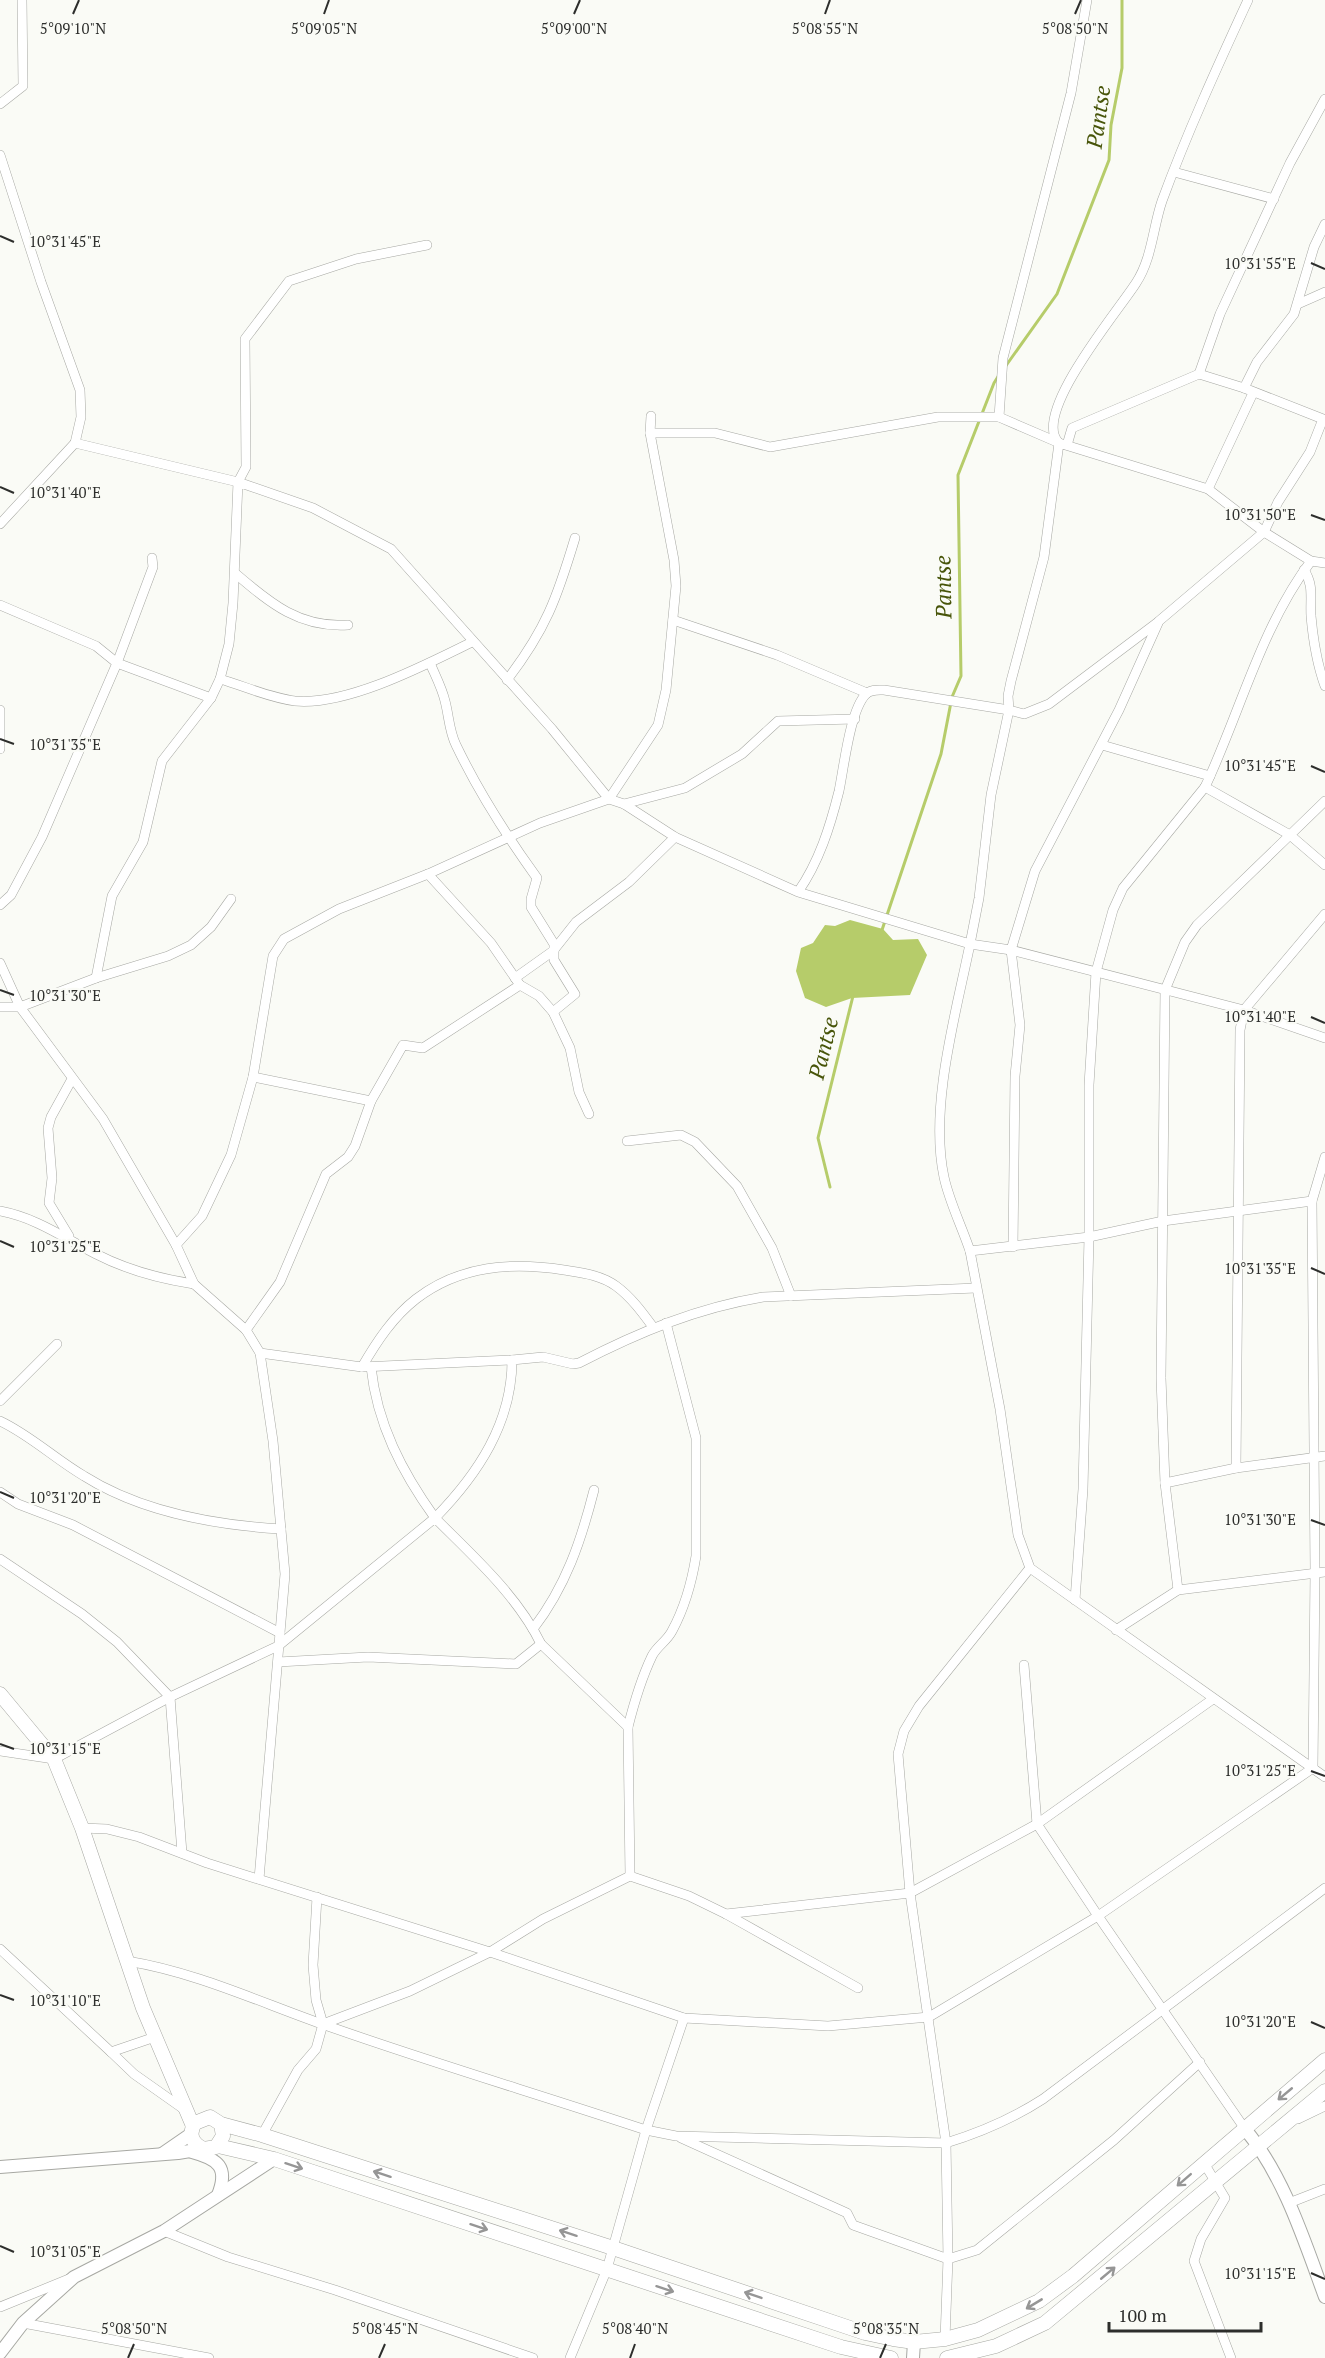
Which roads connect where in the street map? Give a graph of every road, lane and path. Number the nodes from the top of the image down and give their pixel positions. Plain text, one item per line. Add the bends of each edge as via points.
1 (22, 0) edge
2 (1087, 0) edge
3 (1248, 0) edge
4 (1325, 99) edge
5 (0, 104) edge
6 (0, 155) edge
7 (1174, 172) junction
8 (1274, 199) junction
9 (1325, 224) edge
10 (427, 244) dead end
11 (1325, 292) edge
12 (1298, 304) junction
13 (1199, 374) junction
14 (1249, 391) junction
15 (651, 416) dead end
16 (999, 417) junction
17 (1324, 420) edge
18 (650, 433) junction
19 (75, 443) junction
20 (1063, 444) junction
21 (238, 482) junction
22 (1208, 489) junction
23 (0, 524) edge
24 (1264, 532) junction
25 (575, 538) dead end
26 (152, 558) dead end
27 (1311, 561) junction
28 (1325, 563) edge
29 (1304, 570) junction
30 (236, 574) junction
31 (0, 605) edge
32 (673, 620) junction
33 (1159, 621) junction
34 (348, 625) dead end
35 (472, 642) junction
36 (117, 663) junction
37 (430, 663) junction
38 (220, 679) junction
39 (507, 680) junction
40 (1325, 686) edge
41 (867, 693) junction
42 (211, 698) junction
43 (0, 710) edge
44 (1010, 710) junction
45 (855, 719) junction
46 (1102, 745) junction
47 (0, 749) edge
48 (1210, 776) junction
49 (1205, 787) junction
50 (609, 799) junction
51 (1325, 801) edge
52 (624, 804) junction
53 (1290, 835) junction
54 (507, 837) junction
55 (675, 837) junction
56 (1325, 865) edge
57 (428, 874) junction
58 (798, 892) junction
59 (231, 899) dead end
60 (0, 905) edge
61 (1325, 914) edge
62 (970, 944) junction
63 (1011, 950) junction
64 (553, 951) junction
65 (0, 963) edge
66 (1096, 972) junction
67 (96, 978) junction
68 (517, 982) junction
69 (1165, 990) junction
70 (0, 1007) edge
71 (20, 1007) junction
72 (1245, 1010) junction
73 (553, 1011) junction
74 (1325, 1038) edge
75 (253, 1077) junction
76 (72, 1079) junction
77 (370, 1101) junction
78 (589, 1114) dead end
79 (627, 1142) dead end
80 (1325, 1157) edge
81 (1312, 1201) junction
82 (0, 1211) edge
83 (1237, 1211) junction
84 (1163, 1221) junction
85 (1089, 1237) junction
86 (70, 1238) junction
87 (176, 1245) junction
88 (1014, 1247) junction
89 (970, 1251) junction
90 (194, 1284) junction
91 (976, 1288) junction
92 (791, 1296) junction
93 (1320, 1314) edge
94 (666, 1323) junction
95 (653, 1327) junction
96 (246, 1330) junction
97 (57, 1344) dead end
98 (260, 1353) junction
99 (512, 1360) junction
100 (367, 1367) junction
101 (0, 1401) edge
102 (0, 1421) edge
103 (1320, 1457) edge
104 (1236, 1468) junction
105 (1165, 1483) junction
106 (594, 1490) dead end
107 (0, 1492) edge
108 (435, 1518) junction
109 (281, 1529) junction
110 (0, 1559) edge
111 (1030, 1568) junction
112 (1320, 1572) edge
113 (1178, 1590) junction
114 (1075, 1600) junction
115 (534, 1629) junction
116 (1116, 1630) junction
117 (280, 1633) junction
118 (541, 1644) junction
119 (278, 1646) junction
120 (278, 1662) junction
121 (1024, 1665) dead end
122 (0, 1694) edge
123 (170, 1697) junction
124 (1213, 1699) junction
125 (628, 1727) junction
126 (0, 1751) edge
127 (54, 1759) junction
128 (1313, 1768) junction
129 (1325, 1777) edge
130 (1037, 1824) junction
131 (82, 1828) junction
132 (182, 1853) junction
133 (630, 1876) junction
134 (260, 1879) junction
135 (1325, 1888) edge
136 (910, 1893) junction
137 (317, 1897) junction
138 (726, 1914) junction
139 (1098, 1916) junction
140 (0, 1949) edge
141 (490, 1952) junction
142 (127, 1961) junction
143 (858, 1988) dead end
144 (1164, 2009) junction
145 (929, 2017) junction
146 (684, 2019) junction
147 (322, 2024) junction
148 (154, 2037) junction
149 (111, 2052) junction
150 (1325, 2060) edge
151 (1200, 2062) junction
152 (1325, 2091) edge
153 (181, 2096) junction
154 (1325, 2106) edge
155 (187, 2111) junction
156 (1288, 2123) junction
157 (221, 2124) junction
158 (196, 2126) junction
159 (1245, 2128) junction
160 (646, 2130) junction
161 (262, 2135) junction
162 (676, 2136) junction
163 (946, 2143) junction
164 (218, 2146) junction
165 (1260, 2146) junction
166 (196, 2150) junction
167 (161, 2154) junction
168 (274, 2159) junction
169 (1204, 2163) junction
170 (0, 2167) edge
171 (1216, 2180) junction
172 (1325, 2189) edge
173 (218, 2195) junction
174 (1289, 2203) junction
175 (164, 2231) junction
176 (613, 2248) junction
177 (948, 2259) junction
178 (607, 2269) junction
179 (74, 2277) junction
180 (1325, 2295) edge
181 (0, 2307) edge
182 (23, 2323) junction
183 (945, 2339) junction
184 (914, 2342) junction
185 (0, 2353) edge
186 (209, 2358) edge
187 (533, 2358) edge
188 (570, 2358) edge
189 (891, 2358) edge
190 (913, 2358) edge
191 (947, 2358) edge
192 (1231, 2358) edge

1 - 5 street via 23,86
2 - 16 street via 1071,93 1004,358
3 - 7 street
4 - 8 street
6 - 19 street via 80,390 81,417
7 - 8 street
7 - 20 street via 1137,281 1063,391 1051,428 1054,438
8 - 13 street via 1220,314
9 - 12 street via 1314,247
10 - 21 street via 356,258 289,281 245,339 246,467
11 - 12 street
12 - 14 street via 1290,323 1257,362
13 - 14 street
13 - 20 street via 1072,428
14 - 17 street
14 - 22 street
15 - 18 street
16 - 18 street via 938,417 770,447 715,433
16 - 20 street
17 - 24 street
18 - 32 street via 674,560
19 - 21 street
19 - 23 street
20 - 22 street
20 - 44 street via 1044,557 1008,696
21 - 30 street
21 - 35 street via 313,508 391,549
22 - 24 street
24 - 27 street
24 - 33 street
25 - 39 street via 548,617 533,646
26 - 36 street via 153,567
27 - 28 street
27 - 29 street
29 - 40 street via 1312,584 1314,638
29 - 48 street via 1271,630
30 - 34 street via 283,611 314,624
30 - 38 street via 229,644
31 - 36 street via 96,646
32 - 41 street via 777,655
32 - 50 street via 658,725
33 - 44 street via 1049,704 1024,714
33 - 46 street
35 - 37 street
35 - 39 street
36 - 42 street
36 - 60 street via 42,837 10,895
37 - 38 street via 381,684 309,701 292,700
37 - 54 street via 445,699 457,746
38 - 42 street
39 - 50 street
41 - 44 street via 884,690
41 - 45 street
42 - 67 street via 162,761 143,842 112,896
43 - 47 street
44 - 62 street via 992,795
45 - 52 street via 778,721 742,754 685,788
45 - 58 street via 821,849
46 - 48 street
46 - 63 street via 1035,871
48 - 49 street
49 - 53 street
49 - 66 street via 1124,888 1113,910
50 - 52 street
50 - 54 street
51 - 53 street
52 - 55 street
53 - 56 street
53 - 69 street via 1197,925 1185,942
54 - 57 street
54 - 64 street via 537,878 531,907 554,944
55 - 58 street
55 - 64 street via 629,882 576,922
57 - 68 street via 491,943
57 - 75 street via 339,909 284,939 273,956
58 - 62 street
59 - 67 street via 211,927 191,945
61 - 72 street
62 - 63 street
62 - 89 street via 944,1078 941,1146 944,1177
63 - 66 street
63 - 88 street via 1020,1025 1015,1076
64 - 68 street
64 - 73 street via 554,960 575,994
65 - 71 street
66 - 69 street
66 - 85 street via 1089,1085
67 - 71 street
68 - 73 street
68 - 77 street via 423,1048 403,1046
69 - 72 street
69 - 84 street
70 - 71 street
71 - 76 street
72 - 74 street
72 - 83 street via 1239,1054
73 - 78 street via 570,1048 579,1092
75 - 77 street
75 - 87 street via 216,1192 202,1216
76 - 86 street via 48,1128 52,1178 49,1203
76 - 87 street via 103,1119
77 - 96 street via 355,1146 348,1157 326,1174 280,1282
79 - 92 street via 681,1135 719,1164 772,1248
80 - 81 street
81 - 83 street
81 - 93 street
82 - 86 street via 34,1220
83 - 84 street
83 - 104 street
84 - 85 street
84 - 105 street via 1161,1378
85 - 88 street
85 - 114 street via 1083,1489
86 - 90 street via 112,1262
87 - 90 street
88 - 89 street
89 - 91 street
90 - 96 street
91 - 92 street
91 - 111 street via 1000,1408 1018,1535
92 - 94 street via 731,1302
93 - 103 street
94 - 95 street
94 - 125 street via 696,1438 696,1556 678,1619 652,1656
95 - 99 street via 579,1363 543,1358
95 - 100 street via 615,1285 592,1274 497,1266 444,1281 416,1299 385,1330
96 - 98 street
97 - 101 street
98 - 100 street
98 - 109 street
99 - 100 street
99 - 108 street via 512,1386 506,1411 484,1459 462,1491
100 - 108 street via 400,1465
102 - 109 street via 86,1478 146,1503 234,1526
103 - 104 street
103 - 112 street
104 - 105 street
105 - 113 street
106 - 115 street via 568,1574
107 - 117 street via 18,1504 73,1525
108 - 115 street via 497,1581
108 - 119 street
109 - 117 street via 285,1574
110 - 123 street via 117,1642
111 - 114 street
111 - 136 street via 934,1684 904,1731 898,1754
112 - 113 street
112 - 128 street
113 - 116 street
114 - 116 street
115 - 118 street
116 - 124 street
117 - 119 street
118 - 120 street via 516,1664 368,1657
118 - 125 street
119 - 120 street
119 - 123 street
120 - 134 street
121 - 130 street
122 - 127 main road
123 - 127 street
123 - 132 street
124 - 128 street
124 - 130 street
125 - 133 street
126 - 127 street
127 - 131 main road
128 - 129 street
128 - 139 street
130 - 136 street
130 - 139 street
131 - 132 street via 139,1837
131 - 142 main road
132 - 134 street
133 - 138 street via 689,1896
133 - 141 street via 543,1919
134 - 137 street
135 - 144 street
136 - 138 street
136 - 145 street
137 - 141 street
137 - 147 street via 313,1965
138 - 143 street
139 - 144 street
139 - 145 street
140 - 149 street
141 - 146 street
141 - 147 street via 410,1991
142 - 147 street via 213,1983
142 - 148 main road
144 - 151 street
144 - 163 street via 1016,2116
145 - 146 street via 828,2026
145 - 163 street
146 - 160 street
147 - 160 street
147 - 161 street via 316,2049 298,2070
148 - 149 street
148 - 153 main road
149 - 155 street via 134,2074
150 -> 159 main road
151 - 159 street
151 - 177 street via 1114,2140 988,2243
152 - 156 main road
153 - 155 main road
153 - 158 main road
154 - 156 street
155 - 158 main road
156 - 165 main road
157 - 158 main road via 215,2119
157 - 161 main road
157 - 164 main road via 223,2136
158 - 166 main road
158 - 167 street
159 - 165 street
159 - 169 main road
160 - 162 street
160 - 176 street
176 -> 161 main road
162 - 163 street
162 - 177 street via 847,2213 853,2225
163 - 177 street
164 - 166 main road
164 - 168 main road
165 - 171 main road
165 - 174 street
166 - 167 street
166 - 173 street via 220,2165 222,2184
167 - 170 street
168 - 173 street
168 -> 178 main road
169 - 171 street
169 -> 183 main road via 1039,2301 988,2326
191 -> 171 main road via 996,2346 1044,2323
171 - 192 street via 1225,2194 1224,2202 1201,2239 1194,2261
172 - 174 street
173 - 175 street
174 - 180 street
175 - 179 street
175 - 187 street via 228,2257
176 - 178 street
184 -> 176 main road via 865,2333
177 - 183 street
178 - 188 street
178 -> 189 main road via 865,2353
179 - 181 street
179 - 182 street
182 - 185 street
182 - 186 street
183 - 184 main road
184 - 190 street

